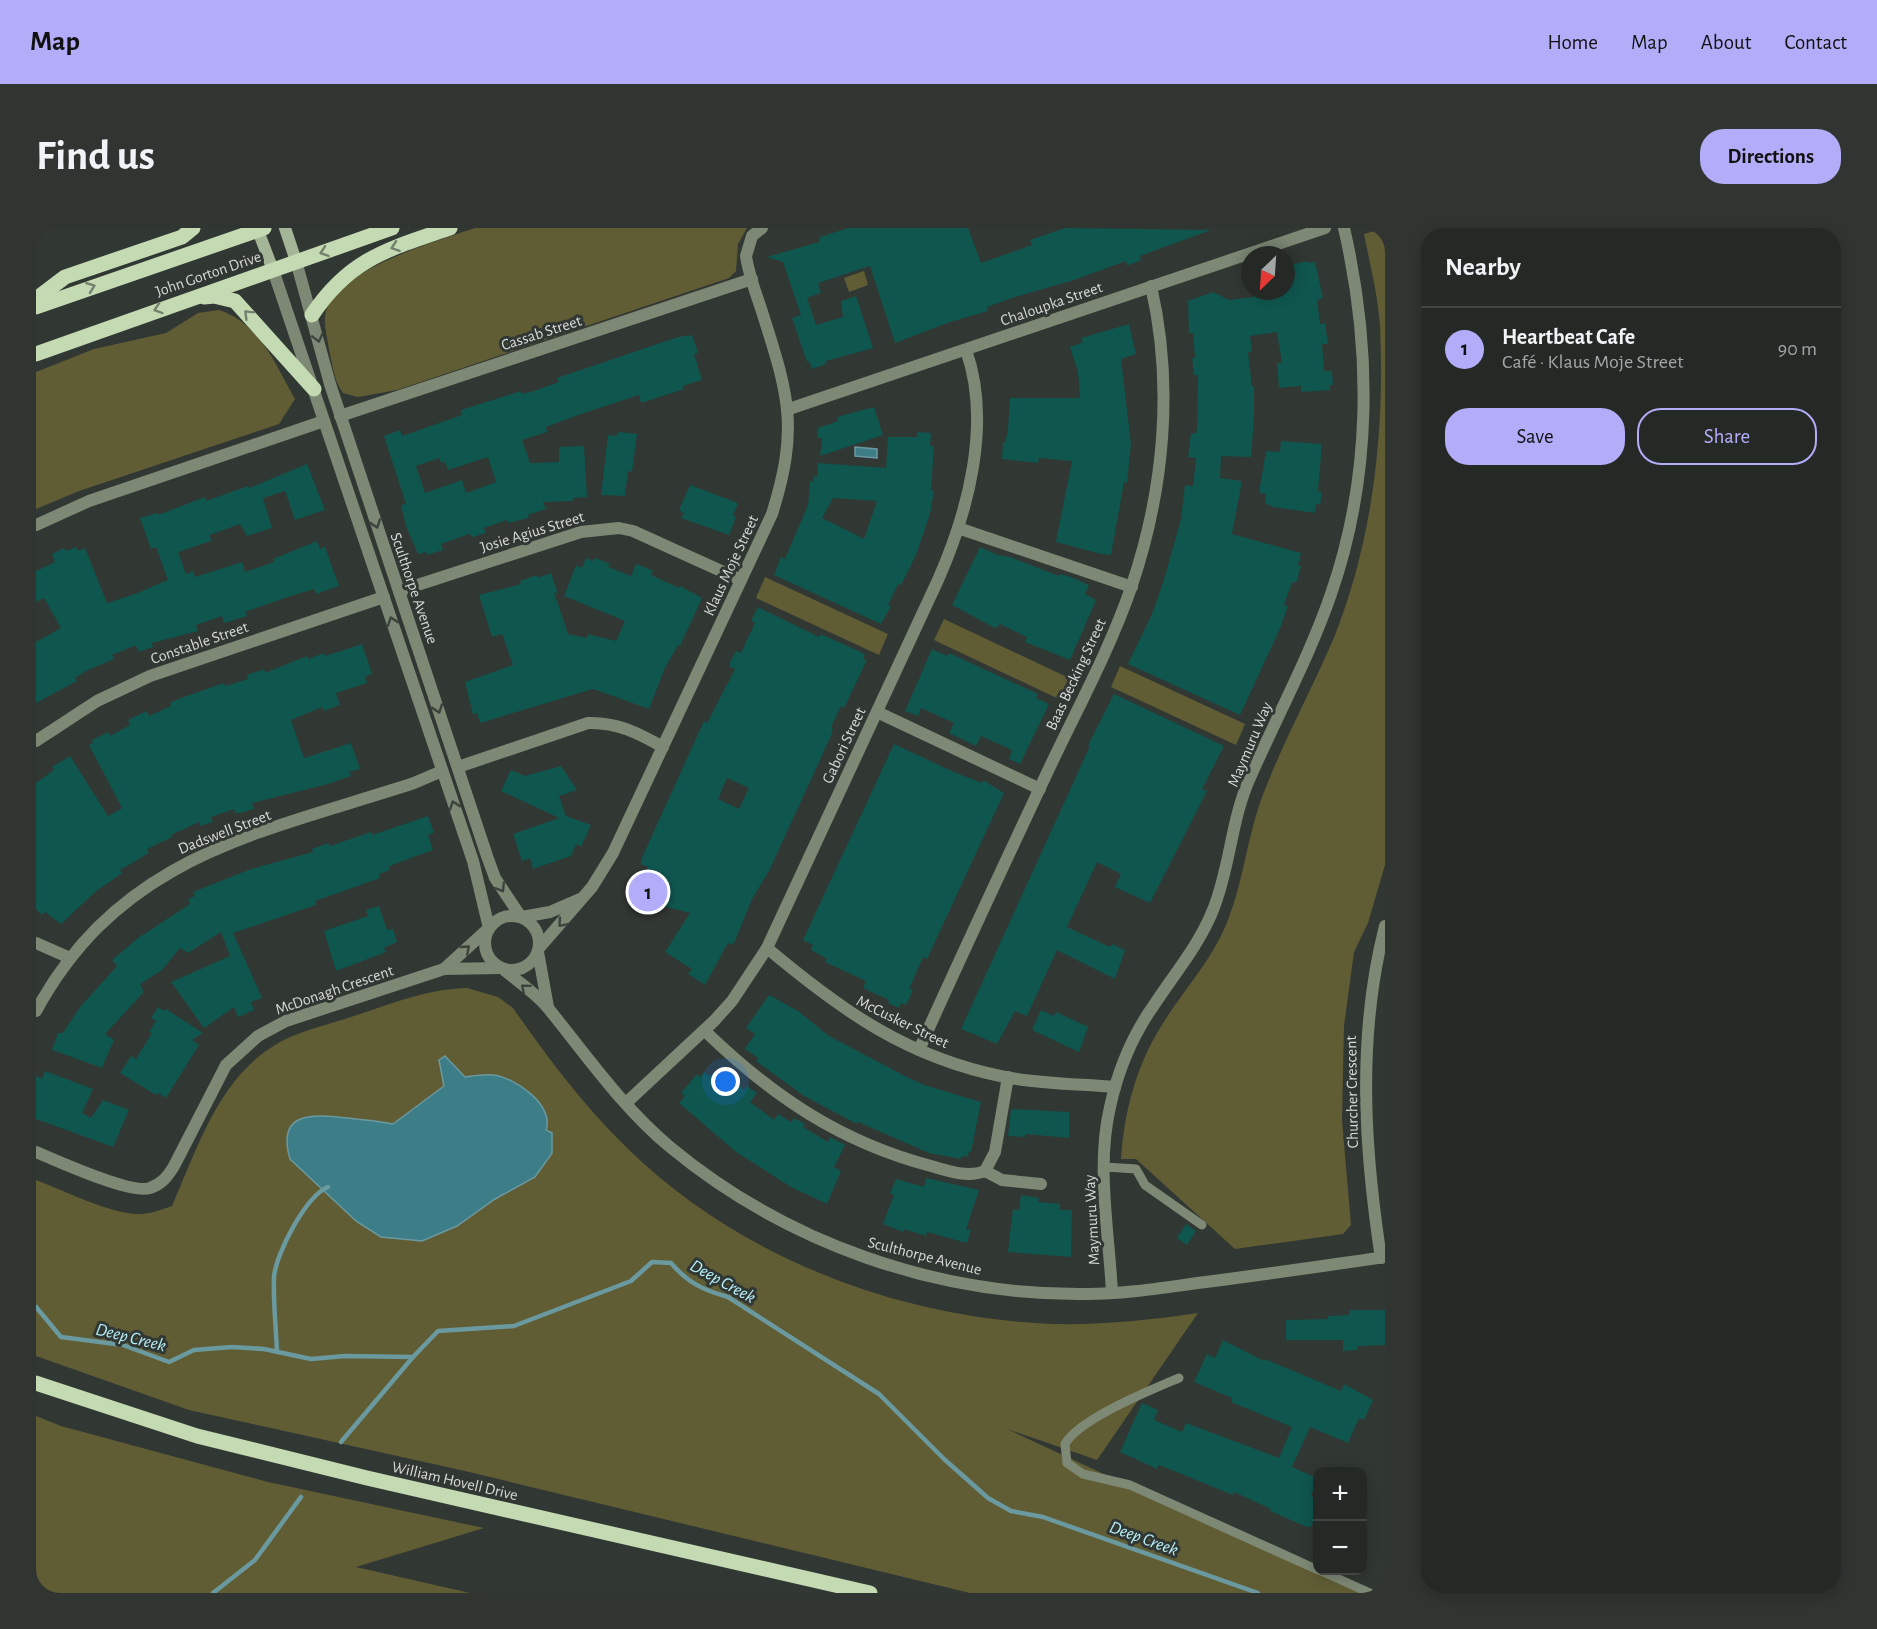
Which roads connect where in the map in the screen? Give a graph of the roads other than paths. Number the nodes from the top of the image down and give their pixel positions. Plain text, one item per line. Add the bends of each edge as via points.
1 (193, 228) edge
2 (285, 228) edge
3 (392, 228) edge
4 (450, 228) edge
5 (762, 228) edge
6 (1325, 228) edge
7 (1344, 228) edge
8 (260, 229) edge
9 (296, 261) junction
10 (273, 270) junction
11 (752, 279) junction
12 (1151, 286) junction
13 (36, 299) edge
14 (188, 299) junction
15 (36, 307) edge
16 (312, 315) junction
17 (966, 350) junction
18 (36, 354) edge
19 (314, 389) junction
20 (789, 409) junction
21 (340, 416) junction
22 (324, 420) junction
23 (36, 525) edge
24 (958, 528) junction
25 (741, 580) junction
26 (1131, 587) junction
27 (399, 591) junction
28 (384, 597) junction
29 (877, 712) junction
30 (36, 741) edge
31 (663, 747) junction
32 (458, 767) junction
33 (442, 771) junction
34 (1040, 789) junction
35 (584, 897) junction
36 (522, 917) junction
37 (1385, 926) edge
38 (488, 928) junction
39 (36, 943) edge
40 (767, 948) junction
41 (539, 950) junction
42 (70, 958) junction
43 (501, 968) junction
44 (444, 969) junction
45 (548, 1007) junction
46 (36, 1011) edge
47 (705, 1031) junction
48 (919, 1050) junction
49 (1008, 1077) junction
50 (1115, 1087) junction
51 (626, 1103) junction
52 (36, 1152) edge
53 (1105, 1167) junction
54 (985, 1171) junction
55 (1041, 1184) dead end
56 (1202, 1225) dead end
57 (1383, 1258) edge
58 (1112, 1293) junction
59 (1179, 1378) dead end
60 (36, 1383) edge
61 (1313, 1568) edge
62 (1329, 1575) edge
63 (870, 1593) edge
64 (1370, 1593) edge

1 - 13 main road via 182,237 65,277
2 - 9 main road
3 -> 9 main road, John Gorton Drive
4 -> 16 main road via 379,252 322,299
5 - 11 street, Klaus Moje Street via 752,236 747,249
6 - 12 street, Chaloupka Street
7 - 50 street, Maymuru Way via 1362,331 1364,388 1359,476 1343,555 1319,627 1248,782 1213,910 1191,954 1127,1050
8 - 10 main road
15 -> 8 main road, John Gorton Drive
9 - 10 main road, John Gorton Drive
9 - 16 street, Sculthorpe Avenue
10 - 14 main road, John Gorton Drive
10 - 19 street, Sculthorpe Avenue
11 - 20 street, Klaus Moje Street
11 - 21 street, Cassab Street
12 - 17 street, Chaloupka Street
12 - 26 street, Baas Becking Street via 1159,324 1163,429 1156,490
14 -> 18 main road, John Gorton Drive
19 -> 14 main road via 235,301 214,296
16 -> 21 street, Sculthorpe Avenue
17 - 20 street, Chaloupka Street
17 - 24 street, Gabori Street via 974,378 976,425 971,472
19 - 22 street, Sculthorpe Avenue
20 - 25 street, Klaus Moje Street via 782,482 772,514
21 -> 27 street, Sculthorpe Avenue
22 - 23 street via 89,501
22 - 28 street, Sculthorpe Avenue
24 - 26 street
24 - 29 street, Gabori Street
25 - 27 street, Josie Agius Street via 641,534 619,528 595,528
25 - 31 street, Klaus Moje Street
26 - 34 street, Baas Becking Street
27 -> 32 street, Sculthorpe Avenue
28 - 30 street, Constable Street via 150,676 97,701
33 -> 28 street, Sculthorpe Avenue
29 - 34 street
29 - 40 street, Gabori Street
31 - 32 street via 618,725 588,723
31 - 35 street, Klaus Moje Street via 613,853
32 -> 36 street, Sculthorpe Avenue via 495,878
38 -> 33 street, Sculthorpe Avenue via 484,900
33 - 42 street, Dadswell Street via 191,859 134,894
34 - 48 street, Baas Becking Street
35 - 36 street via 550,912
35 -> 41 street, Klaus Moje Street
36 - 38 street via 507,916
36 - 41 street via 534,927
37 - 57 street, Churcher Crescent via 1367,1022 1364,1083
38 - 43 street via 487,955
44 -> 38 street, McDonagh Crescent
39 - 42 street
40 - 47 street, Gabori Street via 732,1001
40 - 48 street, McCusker Street via 849,1014
41 - 43 street via 524,968
41 - 45 street, Sculthorpe Avenue
42 - 46 street, Dadswell Street
43 - 44 street, McDonagh Crescent
45 -> 43 street, Sculthorpe Avenue
44 - 52 street, McDonagh Crescent via 286,1021 245,1046 226,1065 166,1177 150,1188 129,1187
45 - 51 street, Sculthorpe Avenue via 584,1057
47 - 51 street, Gabori Street
47 - 54 street via 774,1092 843,1133 868,1145 966,1175
48 - 49 street, McCusker Street
49 - 50 street, McCusker Street
49 - 54 street via 995,1152
50 - 53 street, Maymuru Way via 1106,1128
51 - 58 street, Sculthorpe Avenue via 669,1146 722,1186 844,1250 913,1272 979,1286 1058,1294
53 - 56 lane via 1136,1169 1145,1185
53 - 58 street, Maymuru Way
54 - 55 street via 1002,1180
57 - 58 street, Sculthorpe Avenue
59 - 61 lane via 1075,1431 1065,1444 1067,1463 1083,1474 1130,1485
60 - 63 main road, William Hovell Drive via 219,1441
62 - 64 lane

